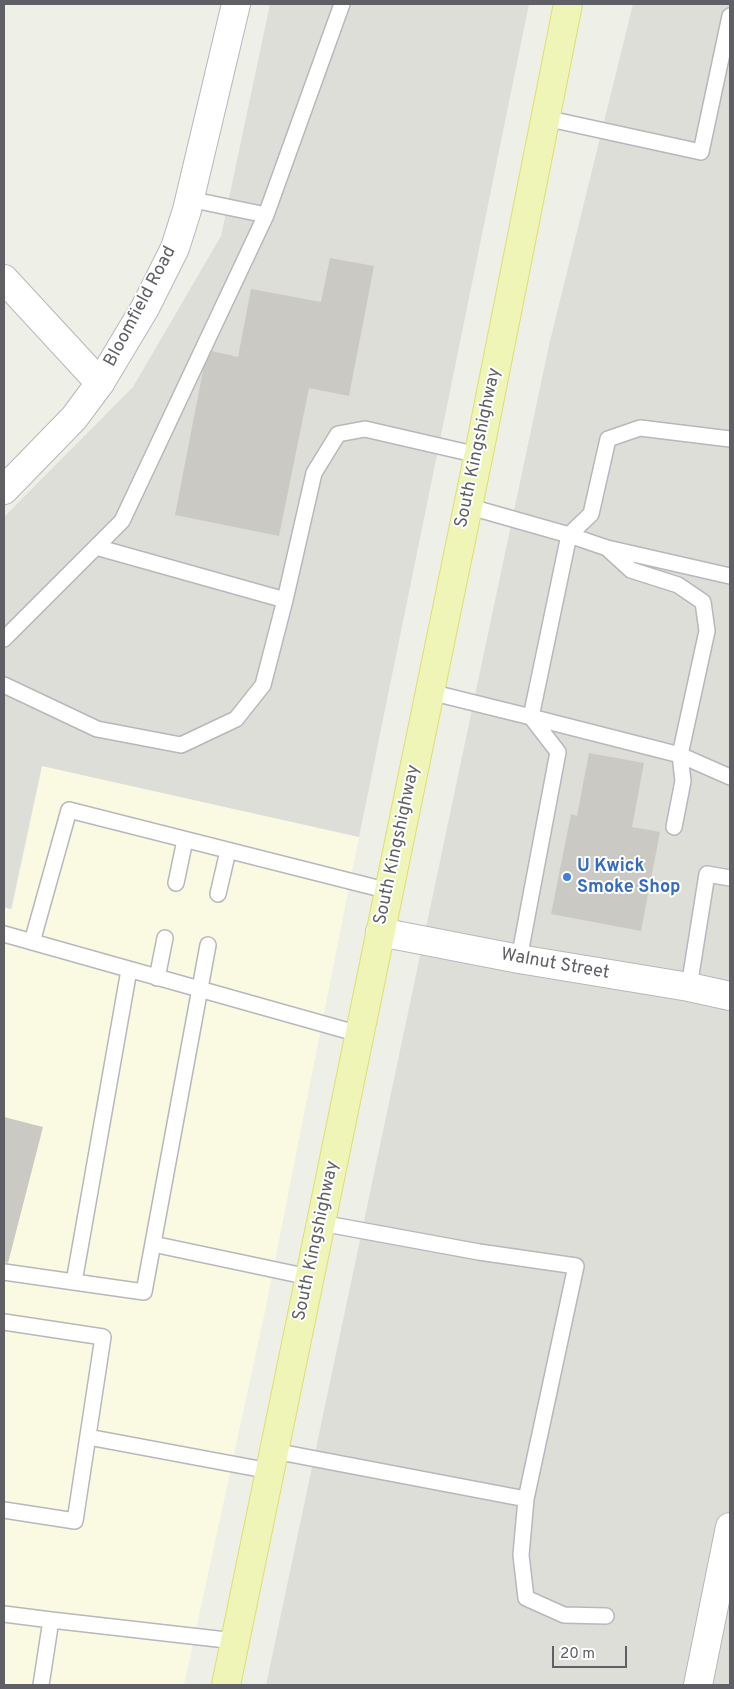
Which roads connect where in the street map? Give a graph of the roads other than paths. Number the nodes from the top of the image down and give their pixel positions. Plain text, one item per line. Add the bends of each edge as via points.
1 (236, 4) edge
2 (342, 4) edge
3 (568, 4) edge
4 (730, 16) edge
5 (546, 118) junction
6 (190, 199) junction
7 (266, 216) junction
8 (4, 279) edge
9 (100, 383) junction
10 (730, 439) edge
11 (478, 454) junction
12 (4, 490) edge
13 (467, 506) junction
14 (569, 535) junction
15 (96, 547) junction
16 (607, 548) junction
17 (730, 576) edge
18 (285, 600) junction
19 (4, 639) edge
20 (4, 685) edge
21 (430, 692) junction
22 (531, 717) junction
23 (680, 755) junction
24 (730, 777) edge
25 (674, 827) dead end
26 (185, 840) junction
27 (228, 851) junction
28 (730, 878) edge
29 (176, 883) dead end
30 (389, 891) junction
31 (218, 894) dead end
32 (380, 932) junction
33 (4, 934) edge
34 (165, 938) dead end
35 (32, 942) junction
36 (208, 945) dead end
37 (519, 959) junction
38 (129, 970) junction
39 (157, 978) junction
40 (689, 987) junction
41 (200, 990) junction
42 (730, 996) edge
43 (360, 1034) junction
44 (321, 1223) junction
45 (153, 1244) junction
46 (4, 1272) edge
47 (309, 1277) junction
48 (74, 1282) junction
49 (4, 1322) edge
50 (88, 1437) junction
51 (272, 1461) junction
52 (526, 1499) junction
53 (4, 1510) edge
54 (730, 1527) edge
55 (4, 1614) edge
56 (606, 1616) dead end
57 (50, 1620) junction
58 (234, 1641) junction
59 (41, 1685) edge
60 (226, 1685) edge
61 (698, 1685) edge

1 - 6 street, Bloomfield Road
2 - 7 lane
3 - 5 main road, South Kingshighway
4 - 5 lane via 701,152
5 - 11 main road, South Kingshighway
6 - 7 lane
6 - 9 street, Bloomfield Road via 175,248 145,308
7 - 15 lane via 122,521
8 - 9 street
9 - 12 street, Bloomfield Road via 74,418
10 - 14 lane via 640,428 608,439 590,514
11 - 13 main road, South Kingshighway
11 - 18 lane via 366,429 338,434 314,473
13 - 14 lane
13 - 21 main road, South Kingshighway
14 - 16 lane
14 - 22 lane
15 - 18 lane
15 - 19 lane
16 - 17 lane
16 - 23 lane via 631,570 678,585 703,602 707,631
18 - 20 lane via 263,685 236,719 181,745 97,729
21 - 22 lane
21 - 30 main road, South Kingshighway
22 - 23 lane
22 - 37 lane via 558,752
23 - 24 lane
23 - 25 lane via 683,781
26 - 27 lane
26 - 29 lane
26 - 35 lane via 69,810
27 - 30 lane
27 - 31 lane
28 - 40 lane via 708,874
30 - 32 main road, South Kingshighway
32 - 37 street, Walnut Street
32 - 43 main road, South Kingshighway
33 - 35 lane
34 - 39 lane
35 - 38 lane
36 - 41 lane
37 - 40 street, Walnut Street
38 - 39 lane
38 - 48 lane
39 - 41 lane
40 - 42 street, Walnut Street
41 - 43 lane
41 - 45 lane
43 - 44 main road, South Kingshighway
44 - 47 main road, South Kingshighway
44 - 52 lane via 576,1266
45 - 47 lane
45 - 48 lane via 144,1292
46 - 48 lane
47 - 51 main road, South Kingshighway
49 - 50 lane via 103,1337
50 - 51 lane
50 - 53 lane via 75,1520
51 - 52 lane
51 - 58 main road, South Kingshighway
52 - 56 lane via 521,1555 526,1598 564,1615
54 - 61 street
55 - 57 lane
57 - 58 lane
57 - 59 lane
58 - 60 main road, South Kingshighway

